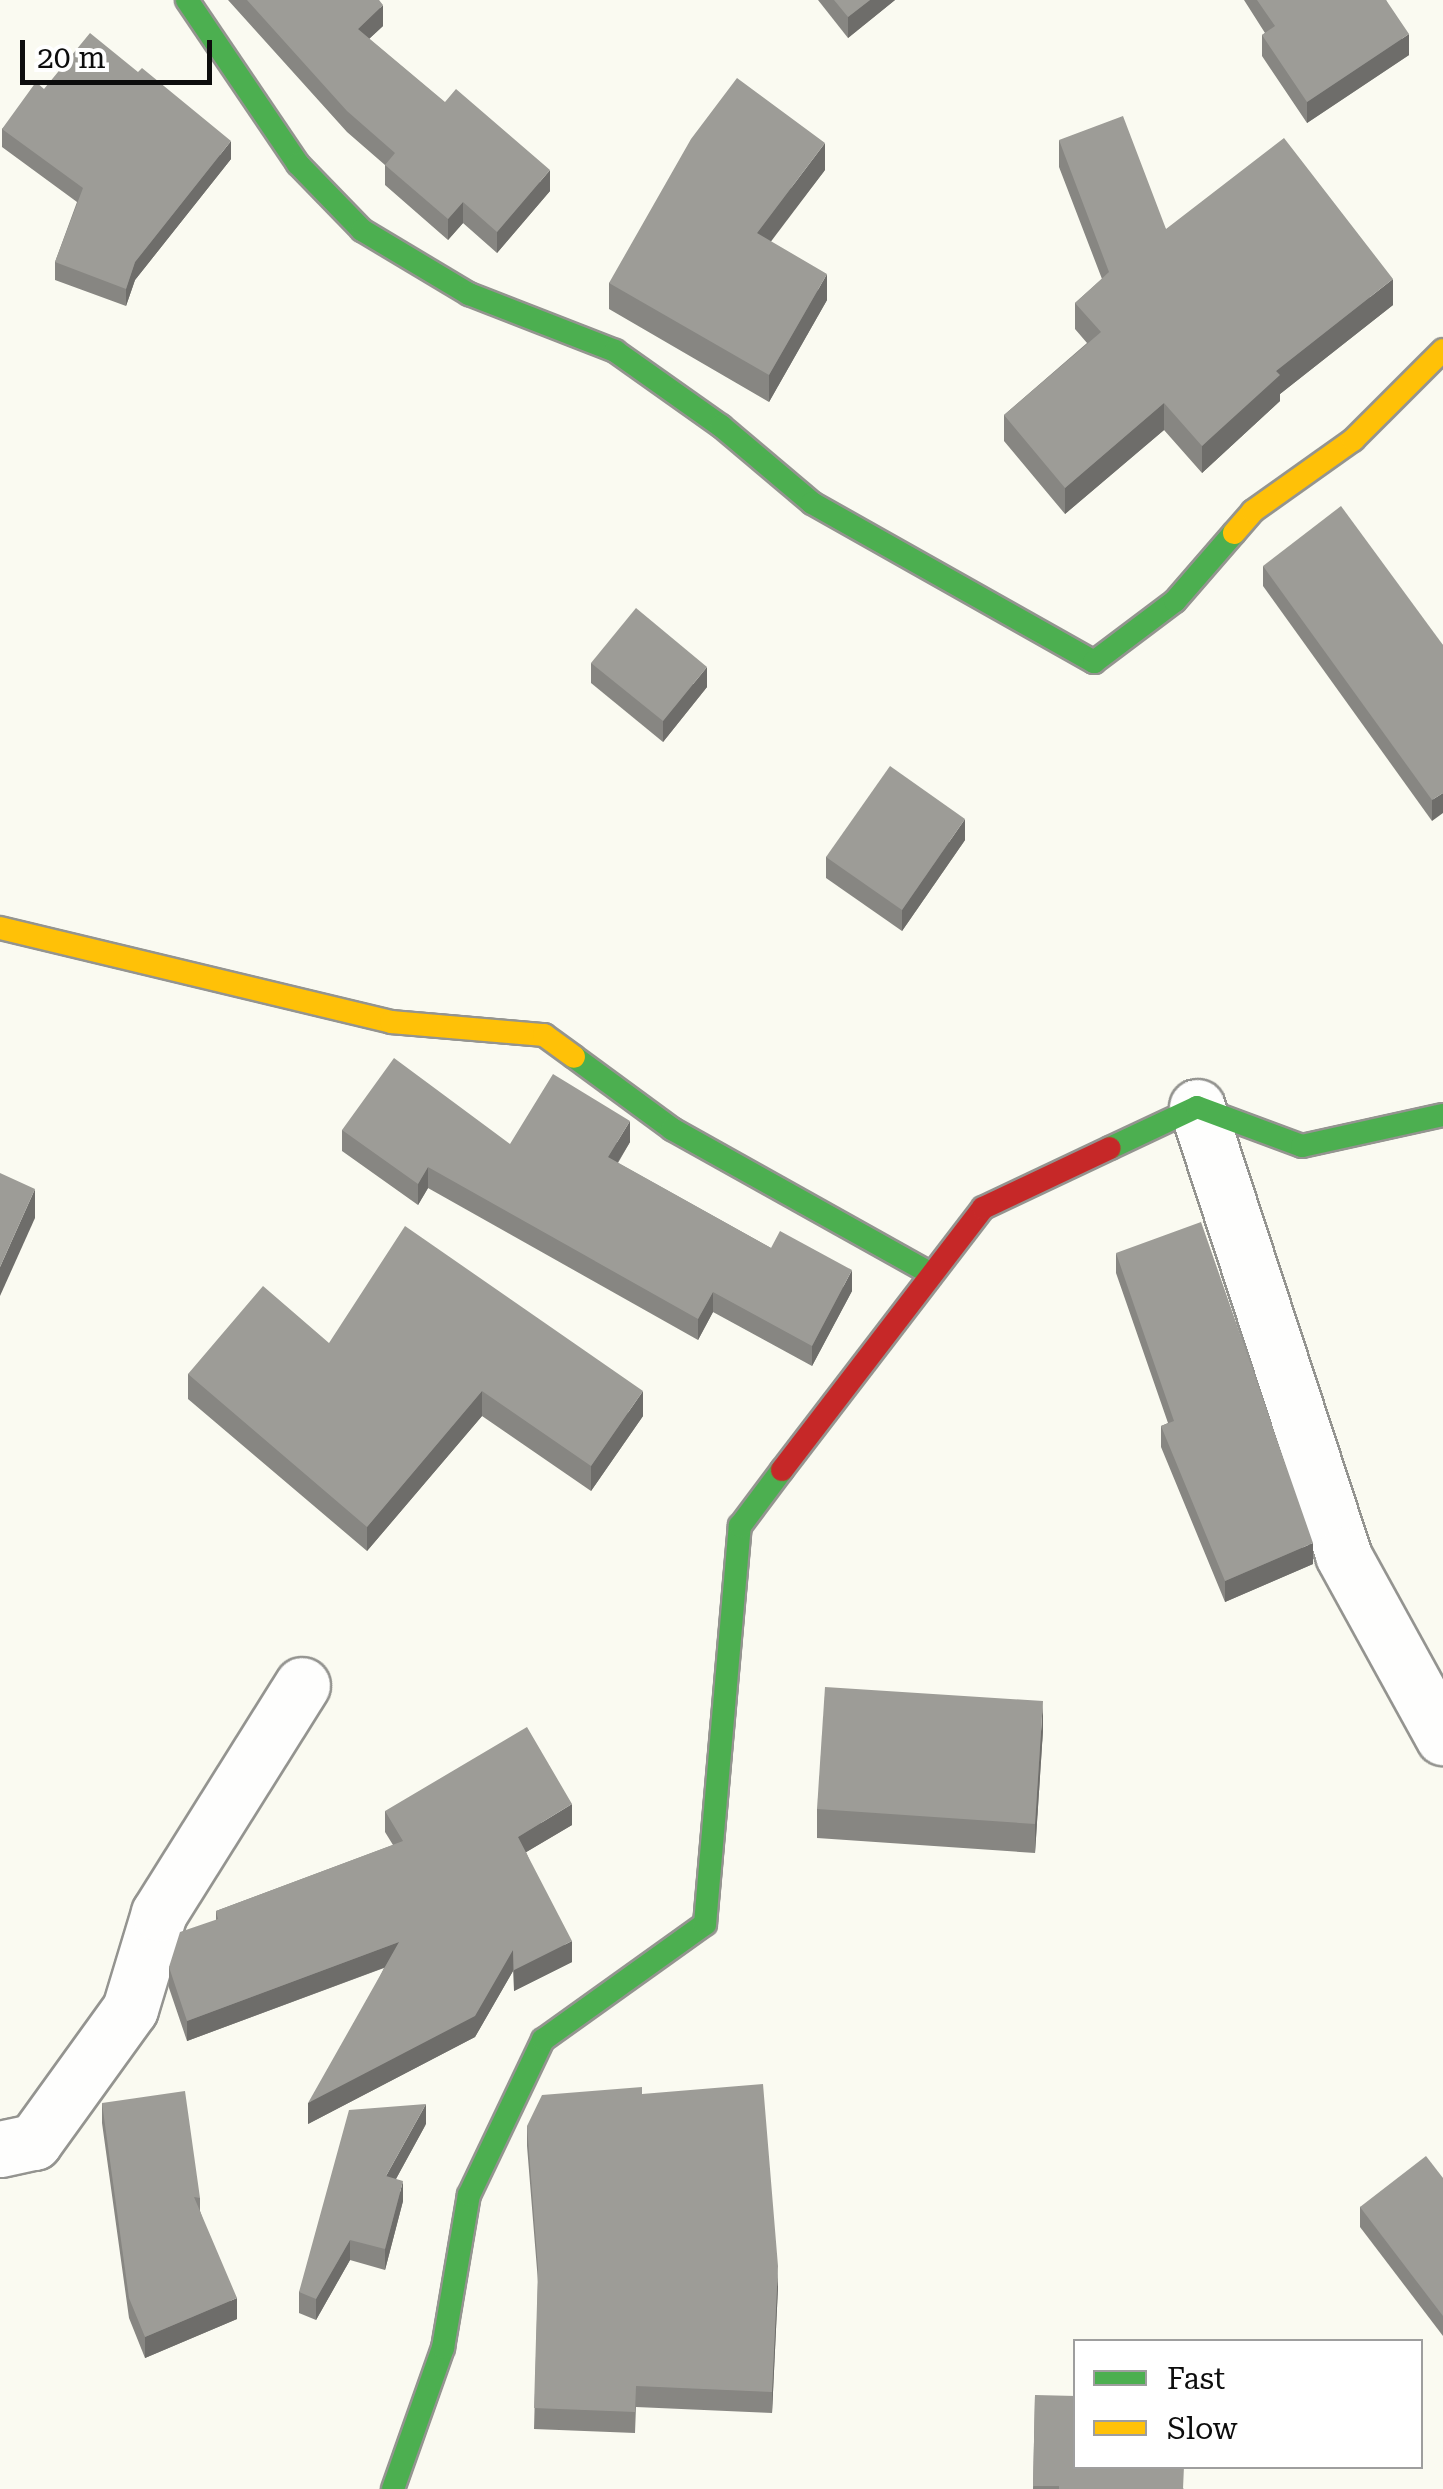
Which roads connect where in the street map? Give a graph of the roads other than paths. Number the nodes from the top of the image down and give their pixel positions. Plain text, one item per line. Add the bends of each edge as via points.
1 (187, 0) edge
2 (1443, 350) edge
3 (0, 928) edge
4 (1198, 1107) junction
5 (1443, 1114) edge
6 (931, 1274) junction
7 (302, 1685) dead end
8 (1443, 1738) edge
9 (0, 2149) edge
10 (393, 2489) edge

1 - 2 street via 298,164 362,230 469,294 614,351 721,426 812,503 1094,662 1174,602 1253,511 1353,440
3 - 6 street via 391,1022 544,1035 672,1128
4 - 5 street via 1302,1146
4 - 6 street via 982,1208
4 - 8 street via 1343,1556
6 - 10 street via 740,1526 705,1924 543,2040 469,2195 443,2348
7 - 9 street via 159,1913 130,2009 34,2142

